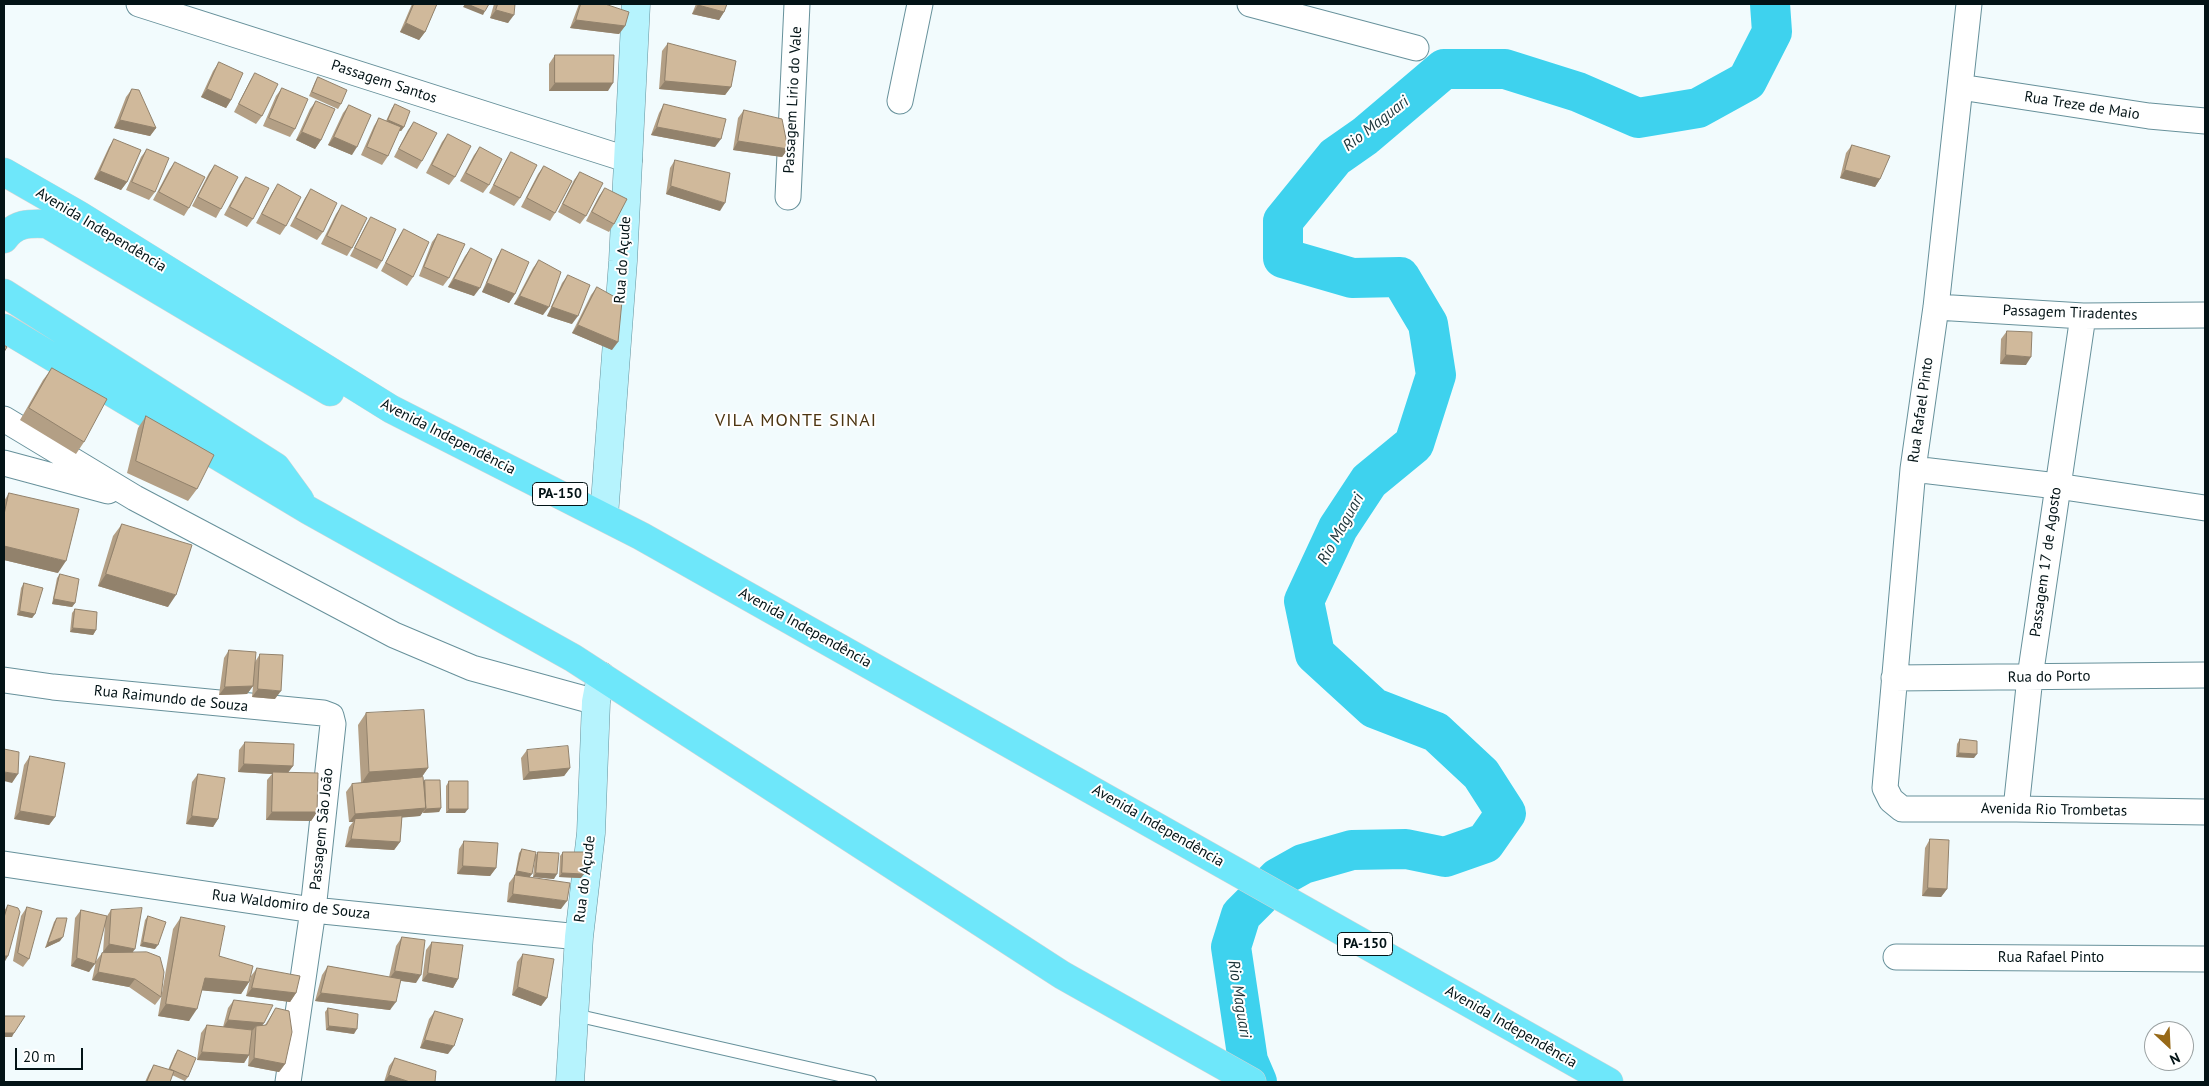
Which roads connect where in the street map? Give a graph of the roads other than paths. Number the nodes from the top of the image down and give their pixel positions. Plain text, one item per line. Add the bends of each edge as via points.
1 (139, 4) edge
2 (636, 4) edge
3 (797, 4) edge
4 (920, 4) edge
5 (1250, 4) edge
6 (1969, 4) edge
7 (1416, 48) dead end
8 (1960, 87) junction
9 (900, 101) dead end
10 (2205, 121) edge
11 (629, 160) junction
12 (4, 172) edge
13 (788, 197) dead end
14 (4, 239) edge
15 (4, 293) edge
16 (1936, 306) junction
17 (2205, 315) edge
18 (2083, 316) junction
19 (4, 328) edge
20 (391, 409) junction
21 (4, 418) edge
22 (4, 463) edge
23 (1913, 469) junction
24 (2057, 486) junction
25 (136, 498) junction
26 (2205, 508) edge
27 (308, 510) junction
28 (604, 516) junction
29 (2205, 675) edge
30 (2030, 677) junction
31 (1894, 678) junction
32 (4, 680) edge
33 (599, 689) junction
34 (333, 724) joint
35 (2016, 808) junction
36 (1902, 809) joint
37 (2205, 812) edge
38 (4, 864) edge
39 (313, 910) junction
40 (579, 937) junction
41 (1896, 957) dead end
42 (2205, 959) edge
43 (575, 1015) junction
44 (288, 1082) edge
45 (570, 1082) edge
46 (870, 1082) edge
47 (1252, 1082) edge
48 (1609, 1082) edge

1 - 11 street, Passagem Santos
2 - 11 street, Rua do Açude
3 - 13 street, Passagem Lirio do Vale
4 - 9 street
5 - 7 street
6 - 8 street, Rua Rafael Pinto
8 - 10 street, Rua Treze de Maio via 2149,116
8 - 16 street, Rua Rafael Pinto
11 - 28 street, Rua do Açude
12 - 20 main road, Avenida Independência / PA-150
14 - 20 main road via 10,231 26,223 47,224 336,396
15 - 27 main road via 276,467
16 - 18 street, Passagem Tiradentes
16 - 23 street, Rua Rafael Pinto
17 - 18 street, Passagem Tiradentes
18 - 24 street, Passagem 17 de Agosto
19 - 27 main road
20 - 28 main road, Avenida Independência / PA-150
21 - 25 street
22 - 25 street
23 - 24 street
23 - 31 street, Rua Rafael Pinto
24 - 26 street
24 - 30 street, Passagem 17 de Agosto
25 - 33 street via 394,635 472,668
27 - 33 main road via 573,658
28 - 48 main road, Avenida Independência / PA-150
29 - 30 street, Rua do Porto
30 - 31 street, Rua do Porto
30 - 35 street, Passagem 17 de Agosto
31 - 36 street, Rua Rafael Pinto via 1885,788 1891,800
32 - 34 street, Rua Raimundo de Souza via 323,713 331,716
33 - 40 street, Rua do Açude via 591,833
33 - 47 main road via 1062,975
34 - 39 street, Passagem São João
35 - 36 street, Avenida Rio Trombetas
35 - 37 street, Avenida Rio Trombetas
38 - 39 street, Rua Waldomiro de Souza
39 - 40 street, Rua Waldomiro de Souza
39 - 44 street, Passagem São João
40 - 43 street, Rua do Açude
41 - 42 street, Rua Rafael Pinto
43 - 45 street, Rua do Açude
43 - 46 lane

